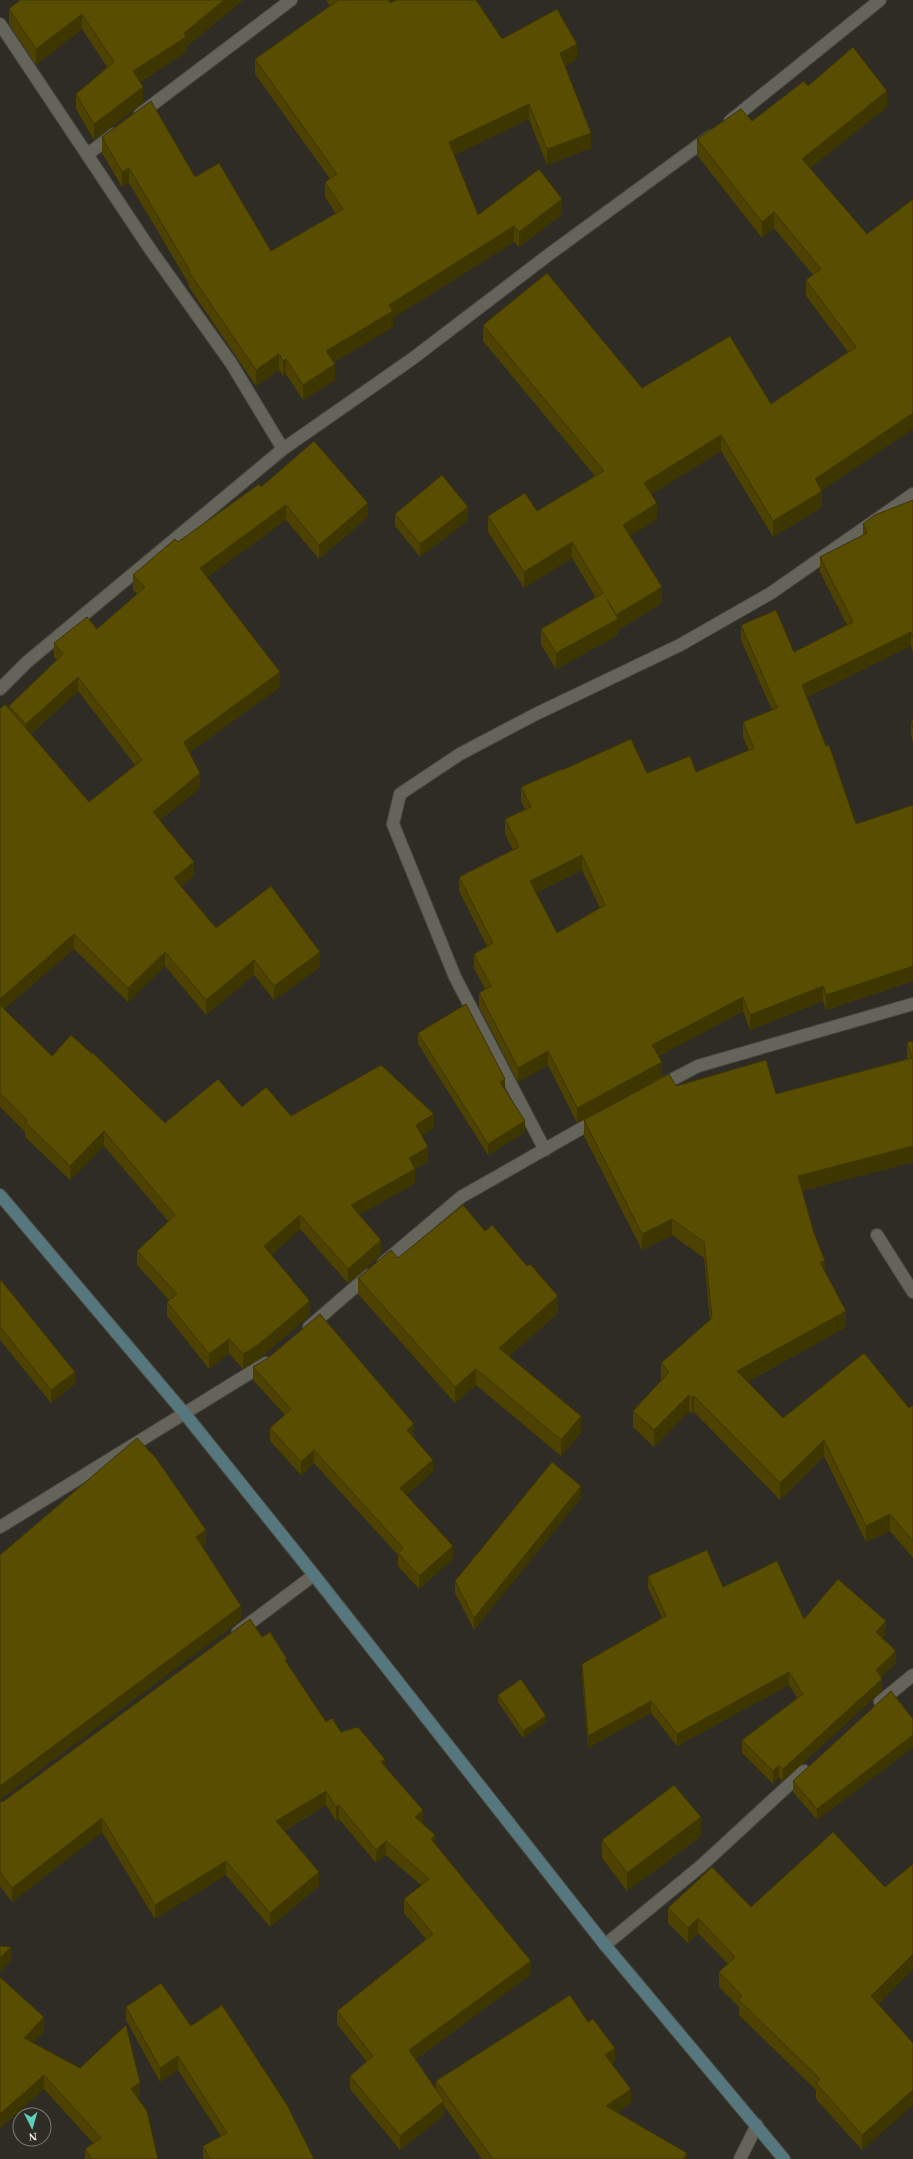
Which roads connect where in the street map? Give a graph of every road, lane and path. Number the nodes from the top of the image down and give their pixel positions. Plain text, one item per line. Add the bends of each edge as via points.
1 (291, 0) edge
2 (880, 0) edge
3 (0, 24) edge
4 (88, 154) junction
5 (283, 449) junction
6 (913, 494) edge
7 (0, 689) edge
8 (913, 1004) edge
9 (646, 1093) edge
10 (606, 1115) edge
11 (545, 1150) junction
12 (0, 1195) edge
13 (877, 1235) dead end
14 (913, 1292) edge
15 (300, 1335) edge
16 (275, 1355) edge
17 (185, 1414) junction
18 (0, 1527) edge
19 (314, 1575) junction
20 (231, 1637) edge
21 (913, 1675) edge
22 (870, 1711) edge
23 (811, 1764) edge
24 (605, 1946) junction
25 (757, 2125) junction
26 (740, 2159) edge
27 (784, 2159) edge

1 - 4 street
2 - 5 street via 714,134 412,359
3 - 4 street
4 - 5 street via 150,249 231,363
5 - 7 street via 27,662
6 - 11 street via 771,593 680,645 534,715 467,751 400,794 393,824 455,977
8 - 9 street via 698,1066
10 - 11 street
11 - 15 street via 461,1197
12 - 17 main road
13 - 14 street
16 - 17 street
17 - 18 street
17 - 19 main road
19 - 20 street
19 - 24 main road
21 - 22 street
23 - 24 street via 700,1866
24 - 25 main road
25 - 26 street
25 - 27 main road

